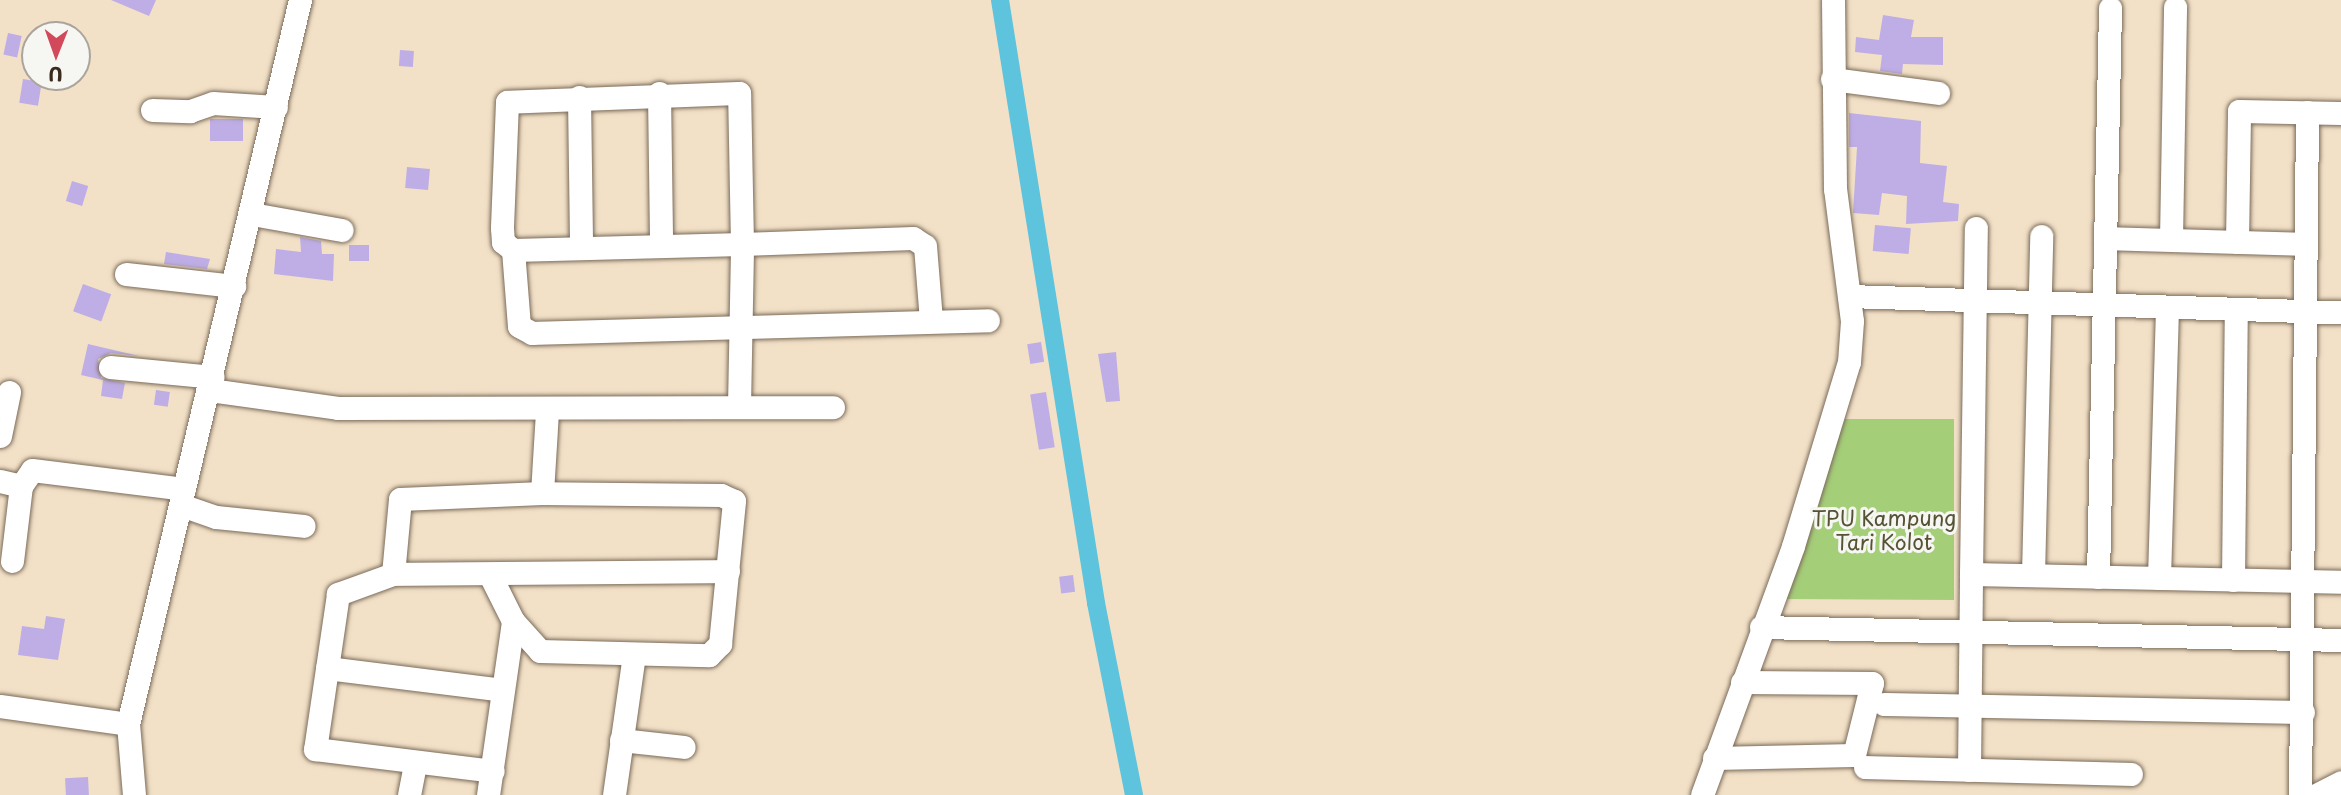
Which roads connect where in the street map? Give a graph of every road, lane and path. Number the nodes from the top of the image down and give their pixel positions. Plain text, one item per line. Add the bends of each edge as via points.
1 (300, 0) edge
2 (1833, 0) edge
3 (2175, 7) dead end
4 (2110, 8) dead end
5 (1832, 79) junction
6 (659, 93) junction
7 (1938, 93) dead end
8 (579, 97) junction
9 (276, 107) junction
10 (152, 110) dead end
11 (2308, 112) junction
12 (2341, 113) edge
13 (251, 214) junction
14 (1976, 228) dead end
15 (342, 230) dead end
16 (2040, 236) dead end
17 (2105, 238) junction
18 (2171, 239) junction
19 (2237, 242) junction
20 (742, 244) junction
21 (2306, 244) junction
22 (661, 245) junction
23 (581, 248) junction
24 (513, 250) junction
25 (126, 274) dead end
26 (234, 286) junction
27 (1849, 296) junction
28 (1974, 301) junction
29 (2039, 303) junction
30 (2104, 306) junction
31 (2167, 307) junction
32 (2236, 309) junction
33 (2307, 311) junction
34 (2341, 312) edge
35 (988, 320) dead end
36 (931, 321) junction
37 (738, 324) junction
38 (110, 367) dead end
39 (211, 383) junction
40 (9, 392) dead end
41 (739, 406) junction
42 (833, 407) dead end
43 (547, 411) junction
44 (0, 436) edge
45 (10, 484) edge
46 (542, 493) junction
47 (183, 497) junction
48 (304, 526) dead end
49 (12, 561) dead end
50 (728, 571) junction
51 (393, 574) junction
52 (1971, 574) junction
53 (490, 575) junction
54 (2033, 575) junction
55 (2098, 576) junction
56 (2159, 578) junction
57 (2233, 580) junction
58 (2302, 582) junction
59 (2341, 582) edge
60 (513, 621) junction
61 (1761, 627) junction
62 (1970, 630) junction
63 (2302, 639) junction
64 (2341, 640) edge
65 (634, 654) junction
66 (327, 668) junction
67 (1742, 682) junction
68 (503, 690) junction
69 (1884, 705) dead end
70 (1970, 705) junction
71 (0, 706) edge
72 (2303, 712) junction
73 (128, 724) junction
74 (621, 740) junction
75 (684, 747) dead end
76 (1714, 758) junction
77 (415, 764) junction
78 (1865, 767) dead end
79 (1969, 770) junction
80 (493, 771) junction
81 (2131, 774) dead end
82 (2341, 782) edge
83 (134, 795) edge
84 (409, 795) edge
85 (488, 795) edge
86 (614, 795) edge
87 (1702, 795) edge
88 (2300, 795) edge
89 (2316, 795) edge

1 - 9 street
2 - 5 street
3 - 18 street
4 - 17 street
5 - 7 street
5 - 27 street via 1835,188
6 - 8 street
6 - 20 street via 740,95
6 - 22 street
8 - 23 street
8 - 24 street via 510,101 502,110 502,237
9 - 10 street via 213,103 190,111
9 - 13 street
11 - 12 street
11 - 19 street via 2239,111
11 - 21 street
13 - 15 street
13 - 26 street
14 - 28 street
16 - 29 street
17 - 18 street
17 - 30 street
18 - 19 street
19 - 21 street
20 - 22 street
20 - 36 street via 913,238 925,246
20 - 37 street
21 - 33 street
22 - 23 street
23 - 24 street
24 - 37 street via 519,326 532,333
25 - 26 street
26 - 39 street
27 - 28 street
27 - 61 street via 1851,344 1842,390
28 - 29 street
28 - 52 street
29 - 30 street
29 - 54 street
30 - 31 street
30 - 55 street
31 - 32 street
31 - 56 street
32 - 33 street
32 - 57 street
33 - 34 street
33 - 58 street
35 - 36 street
36 - 37 street
37 - 41 street
38 - 39 street
39 - 43 street via 338,408
39 - 47 street
40 - 44 street
41 - 42 street
41 - 43 street
43 - 46 street
45 - 47 street via 32,470
45 - 49 street
46 - 50 street via 727,495 734,505
46 - 51 street via 402,497
47 - 48 street via 216,517
47 - 73 street
50 - 53 street
50 - 65 street via 716,652
51 - 53 street
51 - 66 street via 338,594
52 - 54 street
52 - 62 street
53 - 60 street
54 - 55 street
55 - 56 street
56 - 57 street
57 - 58 street
58 - 59 street
58 - 63 street
60 - 65 street via 540,651
60 - 68 street
61 - 62 street
61 - 67 street
62 - 63 street
62 - 70 street
63 - 64 street
63 - 72 street
65 - 74 street
66 - 68 street
66 - 77 street via 315,749
67 - 76 street
67 - 76 street via 1872,682 1853,755
68 - 80 street
69 - 70 street
70 - 72 street
70 - 79 street
71 - 73 street
72 - 88 street
73 - 83 street
74 - 75 street
74 - 86 street
76 - 87 street
77 - 80 street
77 - 84 street
78 - 79 street
79 - 81 street
80 - 85 street
82 - 89 street

